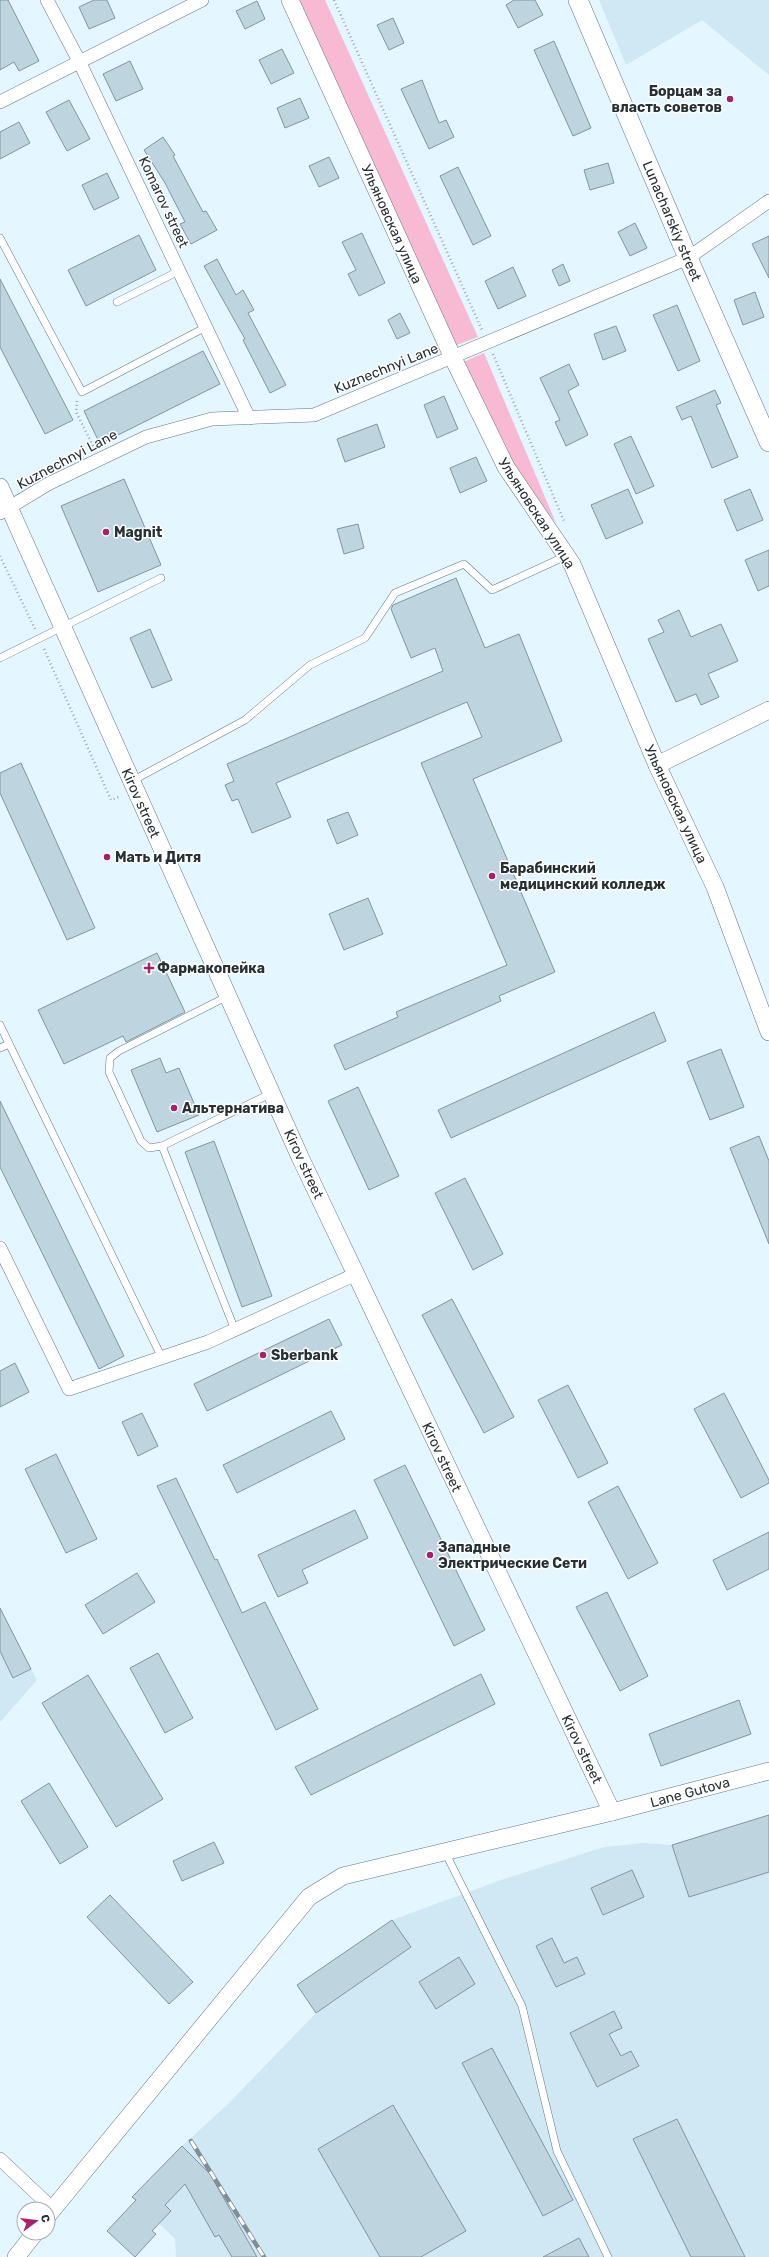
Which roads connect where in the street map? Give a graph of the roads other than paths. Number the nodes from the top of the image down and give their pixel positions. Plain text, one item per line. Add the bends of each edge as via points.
1 (47, 0) edge
2 (202, 0) edge
3 (290, 0) edge
4 (578, 0) edge
5 (79, 61) junction
6 (0, 102) edge
7 (769, 201) edge
8 (0, 238) edge
9 (688, 258) junction
10 (179, 271) junction
11 (117, 302) dead end
12 (206, 327) junction
13 (453, 358) junction
14 (249, 418) junction
15 (769, 442) edge
16 (0, 487) edge
17 (5, 510) edge
18 (566, 556) junction
19 (161, 578) dead end
20 (63, 628) junction
21 (0, 658) edge
22 (769, 710) edge
23 (657, 765) junction
24 (134, 786) junction
25 (228, 996) junction
26 (0, 1025) edge
27 (769, 1032) edge
28 (9, 1044) junction
29 (0, 1048) edge
30 (272, 1093) junction
31 (162, 1146) junction
32 (0, 1248) edge
33 (356, 1274) junction
34 (235, 1330) junction
35 (162, 1358) junction
36 (769, 1771) edge
37 (612, 1812) junction
38 (445, 1852) junction
39 (0, 2159) edge
40 (40, 2201) edge
41 (56, 2205) edge
42 (29, 2241) edge
43 (16, 2257) edge
44 (608, 2257) edge

1 - 5 street, Komarov street
2 - 5 street
3 - 13 street, Ульяновская улица
4 - 9 main road, Lunacharskiy street
5 - 6 street
5 - 10 street, Komarov street
7 - 9 street, Kuznechnyi Lane
8 - 12 lane via 82,392
9 - 13 street, Kuznechnyi Lane
9 - 15 main road, Lunacharskiy street
10 - 11 lane
10 - 12 street, Komarov street
12 - 14 street, Komarov street
13 - 14 street, Kuznechnyi Lane via 314,415
13 - 18 street, Ульяновская улица via 506,467
14 - 17 street, Kuznechnyi Lane via 212,419 146,437 48,484
16 - 17 street, Kirov street
17 - 20 street, Kirov street
18 - 23 street, Ульяновская улица via 572,564
18 - 24 lane via 492,590 464,564 395,593 365,638 310,665 245,720
19 - 20 lane
20 - 21 lane
20 - 24 street, Kirov street
22 - 23 street
23 - 27 street, Ульяновская улица via 715,887
24 - 25 street, Kirov street
25 - 30 street, Kirov street
25 - 31 lane via 119,1051 110,1058 109,1072 141,1141 149,1148
26 - 28 lane
28 - 29 lane
28 - 35 lane
30 - 31 lane
30 - 33 street, Kirov street
31 - 34 lane
32 - 35 street via 69,1389
33 - 34 street
33 - 37 street, Kirov street
34 - 35 street
36 - 37 street, Lane Gutova
37 - 38 street, Lane Gutova
38 - 41 street, Lane Gutova via 343,1876 309,1897
38 - 44 lane via 522,2006 557,2152
39 - 40 street
42 - 43 street

